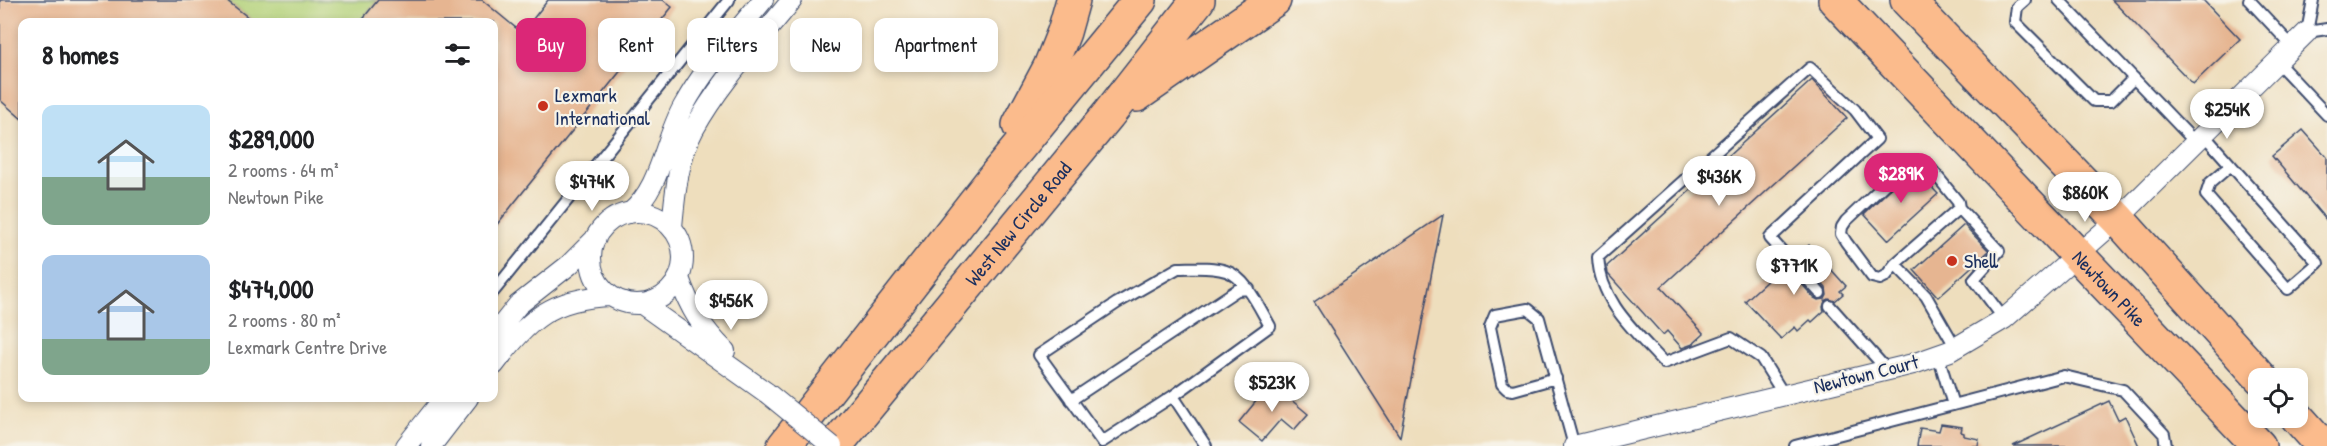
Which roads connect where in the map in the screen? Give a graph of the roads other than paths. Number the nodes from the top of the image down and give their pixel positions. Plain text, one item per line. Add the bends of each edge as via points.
1 (729, 0) edge
2 (763, 0) edge
3 (792, 0) edge
4 (1073, 0) edge
5 (1140, 0) edge
6 (1198, 0) edge
7 (1274, 0) edge
8 (1835, 0) edge
9 (1907, 0) edge
10 (1938, 0) edge
11 (2025, 0) edge
12 (2059, 0) edge
13 (2249, 0) edge
14 (2313, 0) edge
15 (2327, 29) edge
16 (2307, 32) junction
17 (2293, 47) junction
18 (2278, 63) junction
19 (2134, 78) junction
20 (2327, 114) edge
21 (1108, 115) junction
22 (2200, 139) junction
23 (2046, 146) junction
24 (2230, 165) junction
25 (996, 175) junction
26 (1959, 208) junction
27 (630, 213) junction
28 (2118, 219) junction
29 (672, 227) junction
30 (596, 238) junction
31 (2077, 255) junction
32 (1895, 264) junction
33 (679, 278) junction
34 (498, 286) edge
35 (1249, 289) junction
36 (1820, 293) dead end
37 (611, 296) junction
38 (642, 304) junction
39 (1833, 310) dead end
40 (2004, 319) junction
41 (498, 330) edge
42 (1947, 351) junction
43 (498, 357) edge
44 (2252, 368) edge
45 (1887, 370) junction
46 (1556, 378) junction
47 (767, 393) junction
48 (1785, 395) junction
49 (1173, 396) junction
50 (1071, 400) junction
51 (441, 402) edge
52 (465, 402) edge
53 (1953, 405) junction
54 (2307, 428) edge
55 (1649, 437) edge
56 (406, 446) edge
57 (431, 446) edge
58 (784, 446) edge
59 (834, 446) edge
60 (1206, 446) edge
61 (1574, 446) edge
62 (1795, 446) edge
63 (2166, 446) edge
64 (2259, 446) edge
65 (2323, 446) edge

1 - 34 lane
2 - 27 street via 682,107 652,185
3 - 29 street via 693,130 677,181
4 - 25 highway via 1050,67
5 - 25 highway
6 - 21 highway, West New Circle Road
7 - 21 highway
8 - 31 highway, Newtown Pike
9 - 23 highway
10 - 23 highway
11 - 19 lane via 2017,7 2015,22 2094,101 2110,101
12 - 19 lane
13 - 17 lane
14 - 16 lane
15 - 16 lane
16 - 17 street, Newtown Court
17 - 18 street, Newtown Court
18 - 20 lane
18 - 22 street, Newtown Court
19 - 22 lane
21 - 59 highway, West New Circle Road
22 - 24 lane
22 - 28 street, Newtown Court
23 - 28 highway
24 - 24 lane via 2318,263 2288,289 2206,195 2210,183
25 - 58 highway
26 - 32 lane
26 - 32 lane via 1932,170 1924,164 1905,165 1846,221 1841,234 1872,277 1886,276
26 - 40 lane via 1999,251 1974,279
27 - 29 street via 652,215
27 - 30 street via 609,221
28 - 31 street, Newtown Court
28 - 44 highway
29 - 33 street via 683,251
30 - 37 street via 592,264 602,287
30 - 41 street via 518,305
31 - 40 street, Newtown Court
31 - 64 highway, Newtown Pike
32 - 42 lane via 1926,296
33 - 38 street via 670,291
33 - 47 street via 689,306 707,333
35 - 49 lane via 1270,326
35 - 50 lane via 1236,290
35 - 50 lane via 1227,271 1178,268 1117,303 1039,355
36 - 48 lane via 1770,238 1877,139 1855,110 1810,68 1598,257 1599,272 1612,305 1664,363 1731,338 1761,358
37 - 38 street
37 - 43 street via 564,302 541,315
38 - 47 street
39 - 45 lane
40 - 42 street, Newtown Court
42 - 45 street, Newtown Court
42 - 53 lane
45 - 48 street, Newtown Court
46 - 46 lane via 1534,312 1528,309 1495,315 1490,327 1502,384 1513,390
46 - 61 lane
47 - 59 street, bridge
48 - 55 street, Newtown Court
49 - 50 lane via 1102,442
49 - 60 lane
51 - 56 street
52 - 57 street
53 - 62 lane
53 - 63 lane via 2064,376 2123,390 2164,434
54 - 65 highway
55 - 61 street, Newtown Court

